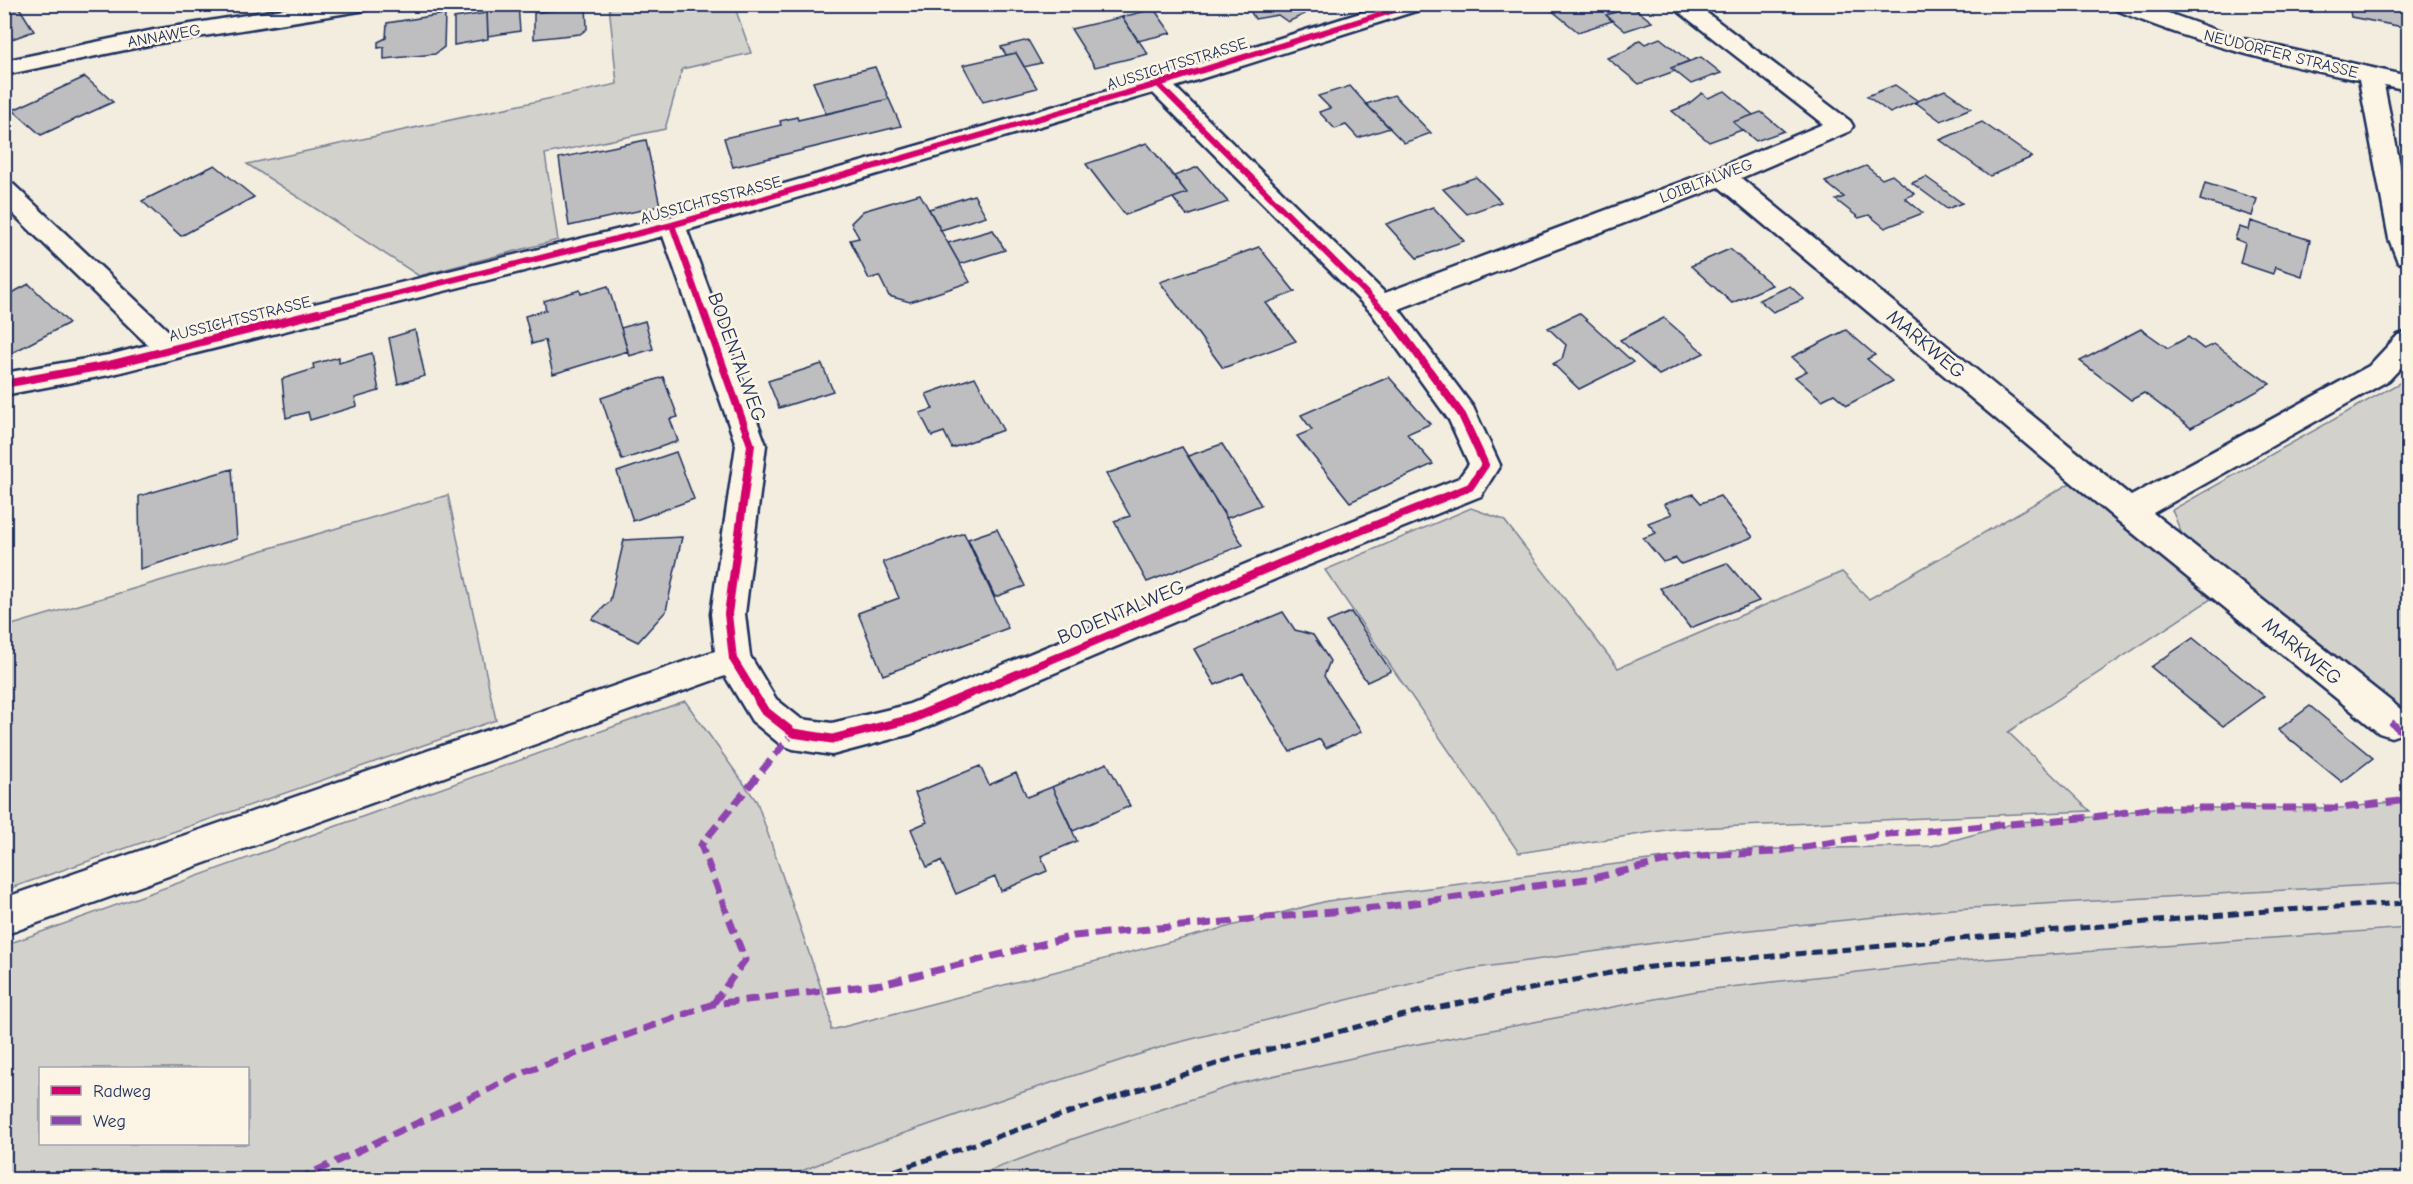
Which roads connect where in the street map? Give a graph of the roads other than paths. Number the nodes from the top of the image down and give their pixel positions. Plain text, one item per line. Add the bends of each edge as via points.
1 (360, 4) edge
2 (1680, 4) edge
3 (2122, 4) edge
4 (1414, 5) edge
5 (4, 68) edge
6 (2370, 75) junction
7 (2409, 83) edge
8 (1158, 84) junction
9 (1722, 176) junction
10 (4, 190) edge
11 (672, 225) junction
12 (2409, 256) edge
13 (1381, 305) junction
14 (2409, 342) edge
15 (171, 350) junction
16 (4, 384) edge
17 (2129, 512) junction
18 (733, 659) junction
19 (2391, 722) dead end
20 (4, 917) edge

1 - 5 street, ANNAWEG via 154,37
2 - 9 street, LOIBLTALWEG via 1841,126
3 - 6 street, NEUDORFER STRASSE via 2225,43
4 - 8 street, AUSSICHTSSTRASSE
6 - 7 street, NEUDORFER STRASSE
6 - 12 street via 2402,239
8 - 11 street, AUSSICHTSSTRASSE
8 - 13 street, BODENTALWEG
9 - 13 street, LOIBLTALWEG
9 - 17 street, MARKWEG
10 - 15 street
11 - 15 street, AUSSICHTSSTRASSE
11 - 18 street, BODENTALWEG via 750,445 728,614
13 - 18 street, BODENTALWEG via 1462,416 1485,465 1470,487 911,719 832,739 793,733 764,710
14 - 17 street via 2379,373
15 - 16 street, AUSSICHTSSTRASSE
17 - 19 street, MARKWEG
18 - 20 street

